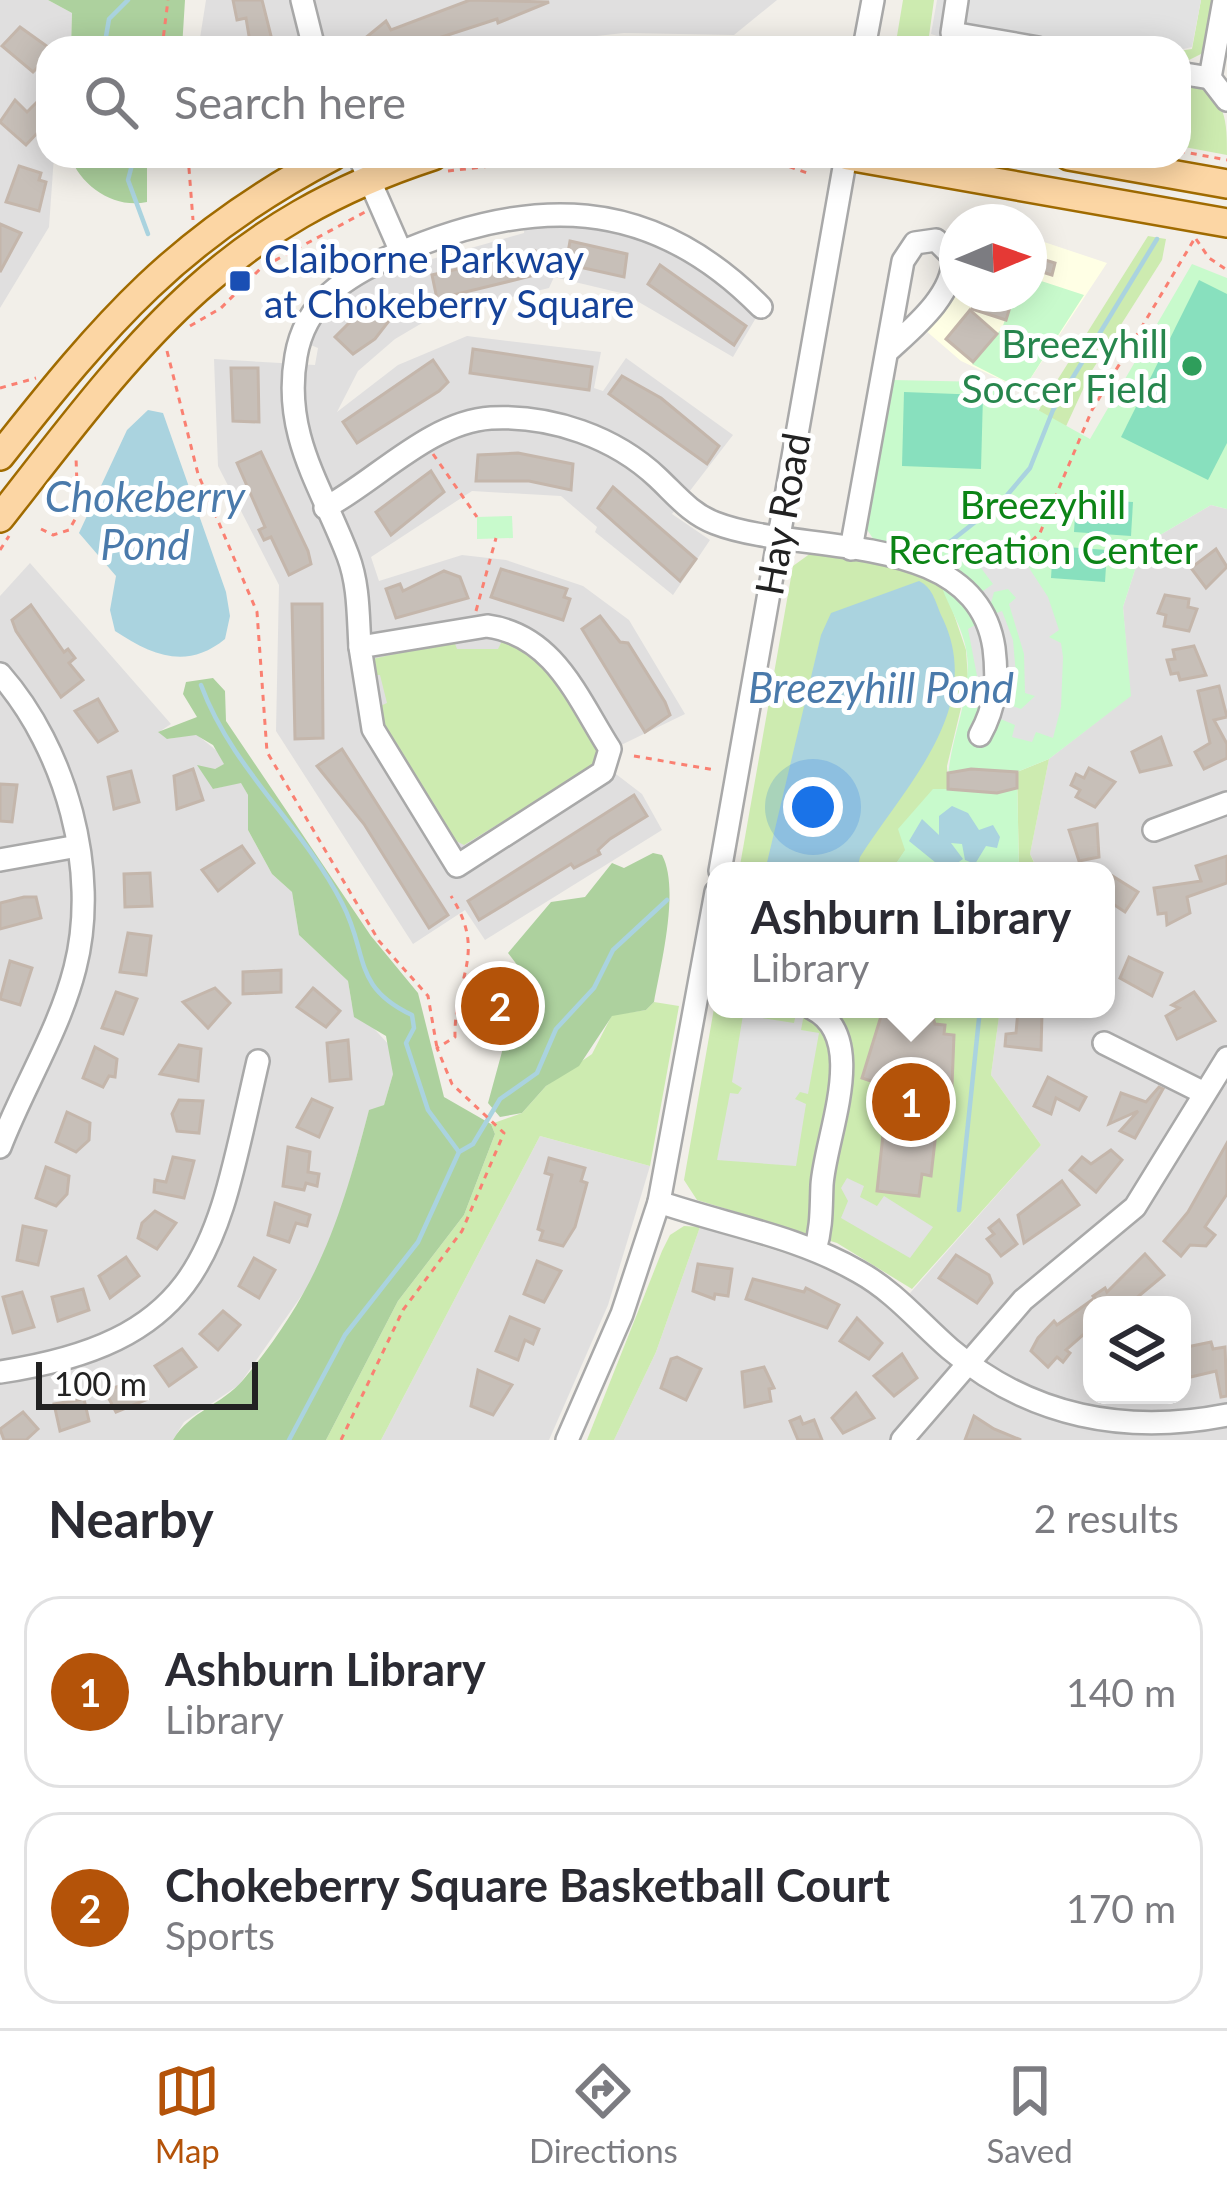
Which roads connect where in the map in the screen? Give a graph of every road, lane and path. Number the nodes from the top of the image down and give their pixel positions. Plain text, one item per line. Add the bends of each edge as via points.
1 (168, 0) edge
2 (873, 0) edge
3 (957, 0) edge
4 (1224, 0) edge
5 (306, 1) edge
6 (164, 36) edge
7 (312, 36) edge
8 (866, 36) edge
9 (964, 36) edge
10 (1191, 75) edge
11 (1210, 77) junction
12 (1227, 100) edge
13 (1191, 157) edge
14 (189, 168) edge
15 (310, 168) edge
16 (420, 168) edge
17 (794, 168) edge
18 (845, 168) edge
19 (915, 168) edge
20 (1167, 168) edge
21 (811, 174) dead end
22 (1224, 175) edge
23 (369, 179) edge
24 (193, 221) dead end
25 (1227, 223) edge
26 (1184, 231) dead end
27 (1196, 238) junction
28 (401, 252) junction
29 (1227, 271) edge
30 (761, 307) dead end
31 (185, 329) dead end
32 (174, 337) dead end
33 (163, 346) junction
34 (889, 350) junction
35 (155, 352) dead end
36 (44, 376) dead end
37 (0, 388) edge
38 (431, 453) dead end
39 (0, 456) edge
40 (63, 469) dead end
41 (325, 508) junction
42 (476, 518) dead end
43 (7, 524) edge
44 (41, 529) dead end
45 (780, 537) junction
46 (496, 538) dead end
47 (851, 548) junction
48 (1023, 549) dead end
49 (0, 550) edge
50 (476, 614) dead end
51 (360, 646) junction
52 (0, 674) edge
53 (980, 735) dead end
54 (634, 756) dead end
55 (716, 770) dead end
56 (1227, 803) edge
57 (1154, 830) dead end
58 (78, 846) junction
59 (0, 860) edge
60 (722, 862) edge
61 (451, 896) dead end
62 (707, 990) edge
63 (469, 1007) dead end
64 (454, 1016) junction
65 (822, 1018) edge
66 (1104, 1042) dead end
67 (437, 1048) junction
68 (1227, 1058) edge
69 (258, 1061) dead end
70 (1204, 1094) junction
71 (0, 1147) edge
72 (659, 1202) junction
73 (815, 1250) junction
74 (969, 1365) junction
75 (0, 1372) edge
76 (1227, 1414) edge
77 (341, 1440) edge
78 (567, 1440) edge
79 (902, 1440) edge

1 - 6 path
2 - 8 street
3 - 9 street via 952,34
4 - 11 street
5 - 7 street
10 - 11 street
11 - 12 street
13 - 22 path
14 - 24 path
15 - 39 main road via 171,259 110,319
16 - 23 main road
17 - 21 path
18 - 45 street, Hay Road
19 - 25 main road
20 - 22 main road
23 - 28 street
23 - 31 path via 362,216 261,268 221,308
23 - 43 main road via 265,232 194,287 131,352
26 - 27 path
27 - 29 path
27 - 48 path via 1092,410 1040,533
28 - 30 street via 489,221 579,214 665,237 717,267
28 - 41 street via 328,294 298,346 297,439
32 - 33 path
33 - 35 path
33 - 67 path via 198,474 257,612 266,752 379,941 428,996
34 - 34 street via 923,319 954,270 936,240 915,243 903,261
34 - 47 street
36 - 37 path
38 - 42 path
40 - 44 path via 76,449 78,514 70,530
41 - 45 street via 452,428 513,419 605,441 702,517
41 - 51 street via 349,559
43 - 49 path
45 - 47 street
45 - 60 street, Hay Road
46 - 50 path
47 - 53 street via 936,569 973,598 992,638 997,682
51 - 51 street via 373,729 457,866 609,761 610,748 554,659 523,636 465,628
52 - 58 street via 50,754
54 - 55 path
56 - 57 street
58 - 59 street
58 - 71 street via 83,925 74,972
61 - 64 path via 472,946
62 - 72 street
63 - 64 path
64 - 67 path via 452,1043
65 - 73 street via 836,1033 842,1081
66 - 70 street
67 - 77 path via 452,1084 504,1133 462,1231 403,1310
68 - 70 street
69 - 75 street via 203,1262 122,1338 81,1357
70 - 74 street via 1135,1207 1023,1300
72 - 73 street
72 - 78 street
73 - 74 street via 893,1295
74 - 76 street via 1023,1397 1089,1419 1159,1425
74 - 79 street

